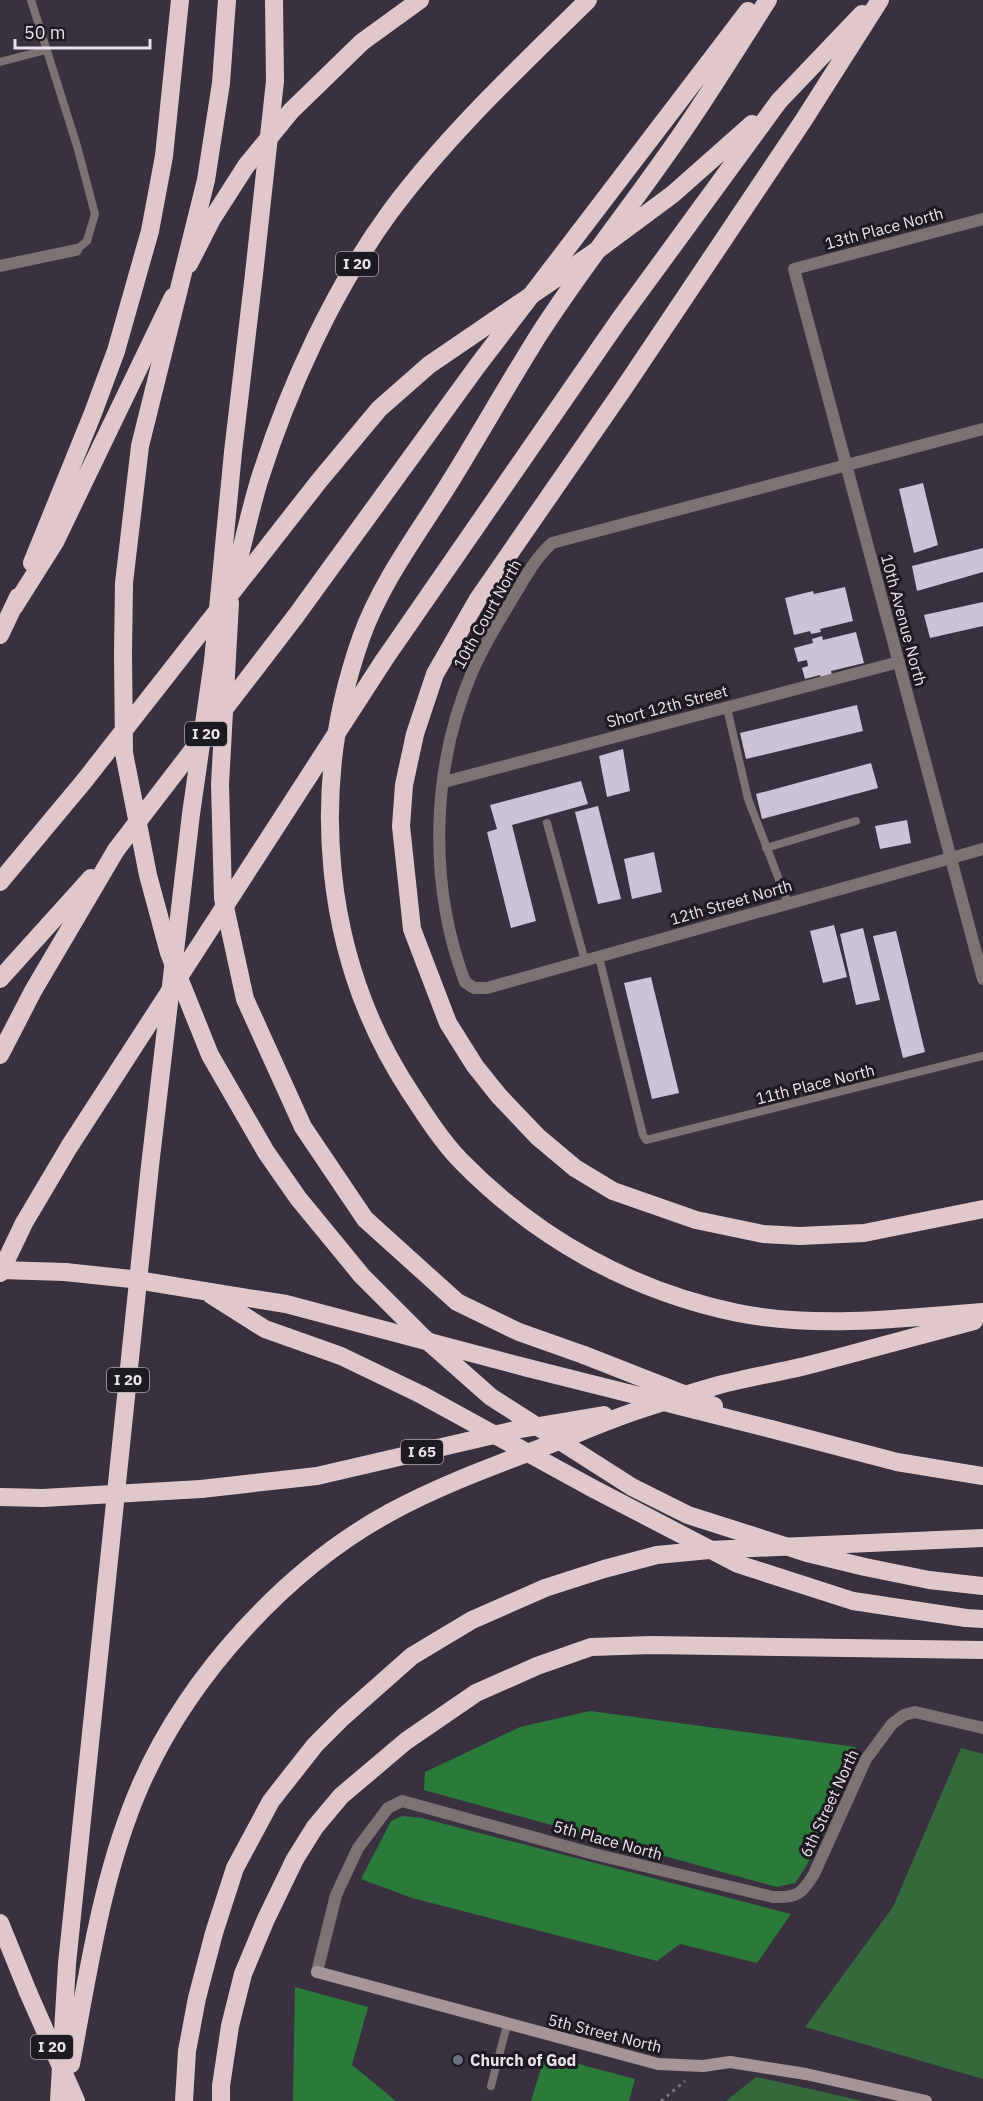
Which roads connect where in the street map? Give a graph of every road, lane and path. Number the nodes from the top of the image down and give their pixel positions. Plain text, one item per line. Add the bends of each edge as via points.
1 (31, 0) edge
2 (180, 0) edge
3 (227, 0) edge
4 (274, 0) edge
5 (420, 0) edge
6 (588, 0) edge
7 (757, 0) edge
8 (768, 0) edge
9 (875, 0) edge
10 (880, 0) edge
11 (46, 50) junction
12 (0, 62) edge
13 (779, 101) junction
14 (983, 219) edge
15 (76, 250) joint
16 (0, 266) edge
17 (794, 269) joint
18 (983, 429) edge
19 (846, 464) junction
20 (231, 592) junction
21 (14, 607) junction
22 (0, 635) edge
23 (213, 661) junction
24 (899, 662) junction
25 (727, 708) junction
26 (444, 782) junction
27 (856, 821) dead end
28 (547, 823) dead end
29 (766, 848) junction
30 (983, 849) edge
31 (116, 850) junction
32 (951, 858) junction
33 (0, 882) edge
34 (788, 903) junction
35 (599, 957) junction
36 (585, 961) junction
37 (0, 979) edge
38 (983, 979) edge
39 (487, 988) joint
40 (0, 1055) edge
41 (983, 1056) edge
42 (983, 1209) edge
43 (0, 1271) edge
44 (204, 1291) junction
45 (983, 1312) edge
46 (983, 1318) edge
47 (641, 1409) junction
48 (771, 1429) junction
49 (983, 1476) edge
50 (0, 1497) edge
51 (983, 1538) edge
52 (983, 1586) edge
53 (983, 1619) edge
54 (983, 1650) edge
55 (983, 1728) edge
56 (805, 1889) joint
57 (0, 1923) edge
58 (0, 1946) edge
59 (317, 1972) joint
60 (28, 1992) junction
61 (507, 2025) junction
62 (703, 2066) junction
63 (491, 2086) dead end
64 (920, 2100) edge
65 (59, 2101) edge
66 (64, 2101) edge
67 (76, 2101) edge
68 (184, 2101) edge
69 (221, 2101) edge
70 (661, 2101) edge

1 - 11 lane
2 - 21 highway via 164,156 135,289 93,413
3 - 52 highway, bridge via 221,83 206,180 140,446 124,583 124,753 148,875 169,953 210,1055 266,1152 362,1276 491,1397 632,1487 688,1515 866,1568
4 - 23 highway, bridge via 275,81
5 - 21 highway via 362,42 291,111 246,166 212,219 55,542
6 - 20 highway, I 20 via 449,141 390,213 354,268 299,374 276,432
7 - 31 highway, I 20, bridge
8 - 45 highway via 687,126 540,333 375,606 359,645 339,720 329,821 334,888 352,971 393,1066 458,1158 542,1230 632,1281 740,1313 789,1320 866,1320
9 - 13 highway
10 - 42 highway via 804,121 478,599 435,674 415,734 404,785 401,826 405,876 412,929 448,1023 475,1066 538,1137 613,1191 696,1220 763,1234 800,1236 864,1233
11 - 12 lane
11 - 15 lane via 94,214 87,241
13 - 33 highway, bridge via 673,194 429,365 379,409
13 - 43 highway, bridge via 619,320 384,660 69,1147
14 - 17 street, 13th Place North
15 - 16 street
17 - 19 street, 10th Avenue North
18 - 19 street, 10th Court North
19 - 24 street, 10th Avenue North
19 - 26 street, 10th Court North via 552,543 535,562 472,671 457,718
20 - 23 highway, I 20
20 - 48 highway, bridge via 220,784 223,898 245,999 303,1127 365,1219 457,1302 519,1332
21 - 22 highway
23 - 65 highway, I 20 via 191,814 148,1190 67,1964
24 - 25 street, Short 12th Street
24 - 32 street, 10th Avenue North
25 - 26 street, Short 12th Street
25 - 29 lane via 748,799
26 - 39 street, 10th Court North via 440,845 448,923 465,982 474,988
27 - 29 lane
28 - 36 lane
29 - 34 lane
30 - 32 street, 12th Street North
31 - 37 highway
31 - 40 highway, I 20
32 - 34 street, 12th Street North
32 - 38 street, 10th Avenue North
34 - 35 street, 12th Street North
35 - 36 street, 12th Street North
35 - 41 lane, 11th Place North via 646,1140
36 - 39 street, 12th Street North
43 - 44 highway, bridge via 65,1272
44 - 48 highway, bridge via 286,1304
44 - 53 highway, bridge via 265,1329 341,1356 422,1395 738,1564 853,1600
46 - 47 highway, I 65
47 - 50 highway, I 65, bridge via 515,1430 317,1476 201,1489
47 - 66 highway via 462,1478 386,1515 294,1581 207,1673 170,1727 118,1843 103,1899
48 - 49 highway via 897,1462
51 - 68 highway via 657,1555 545,1588 472,1620 411,1656 315,1746 272,1801 235,1868 197,1998
54 - 69 highway via 591,1647 476,1693 341,1796 295,1859 243,1974 230,2026
55 - 56 street, 6th Street North via 915,1712 892,1724 866,1759
56 - 59 street, 5th Place North via 787,1897 763,1895 402,1801 388,1808 358,1848 336,1895
57 - 60 highway, I 20
58 - 60 highway
59 - 61 street, 5th Street North
60 - 67 highway, I 20, bridge
61 - 62 street, 5th Street North via 658,2064
61 - 63 lane
62 - 64 street, 5th Street North via 730,2062 806,2074
62 - 70 path

